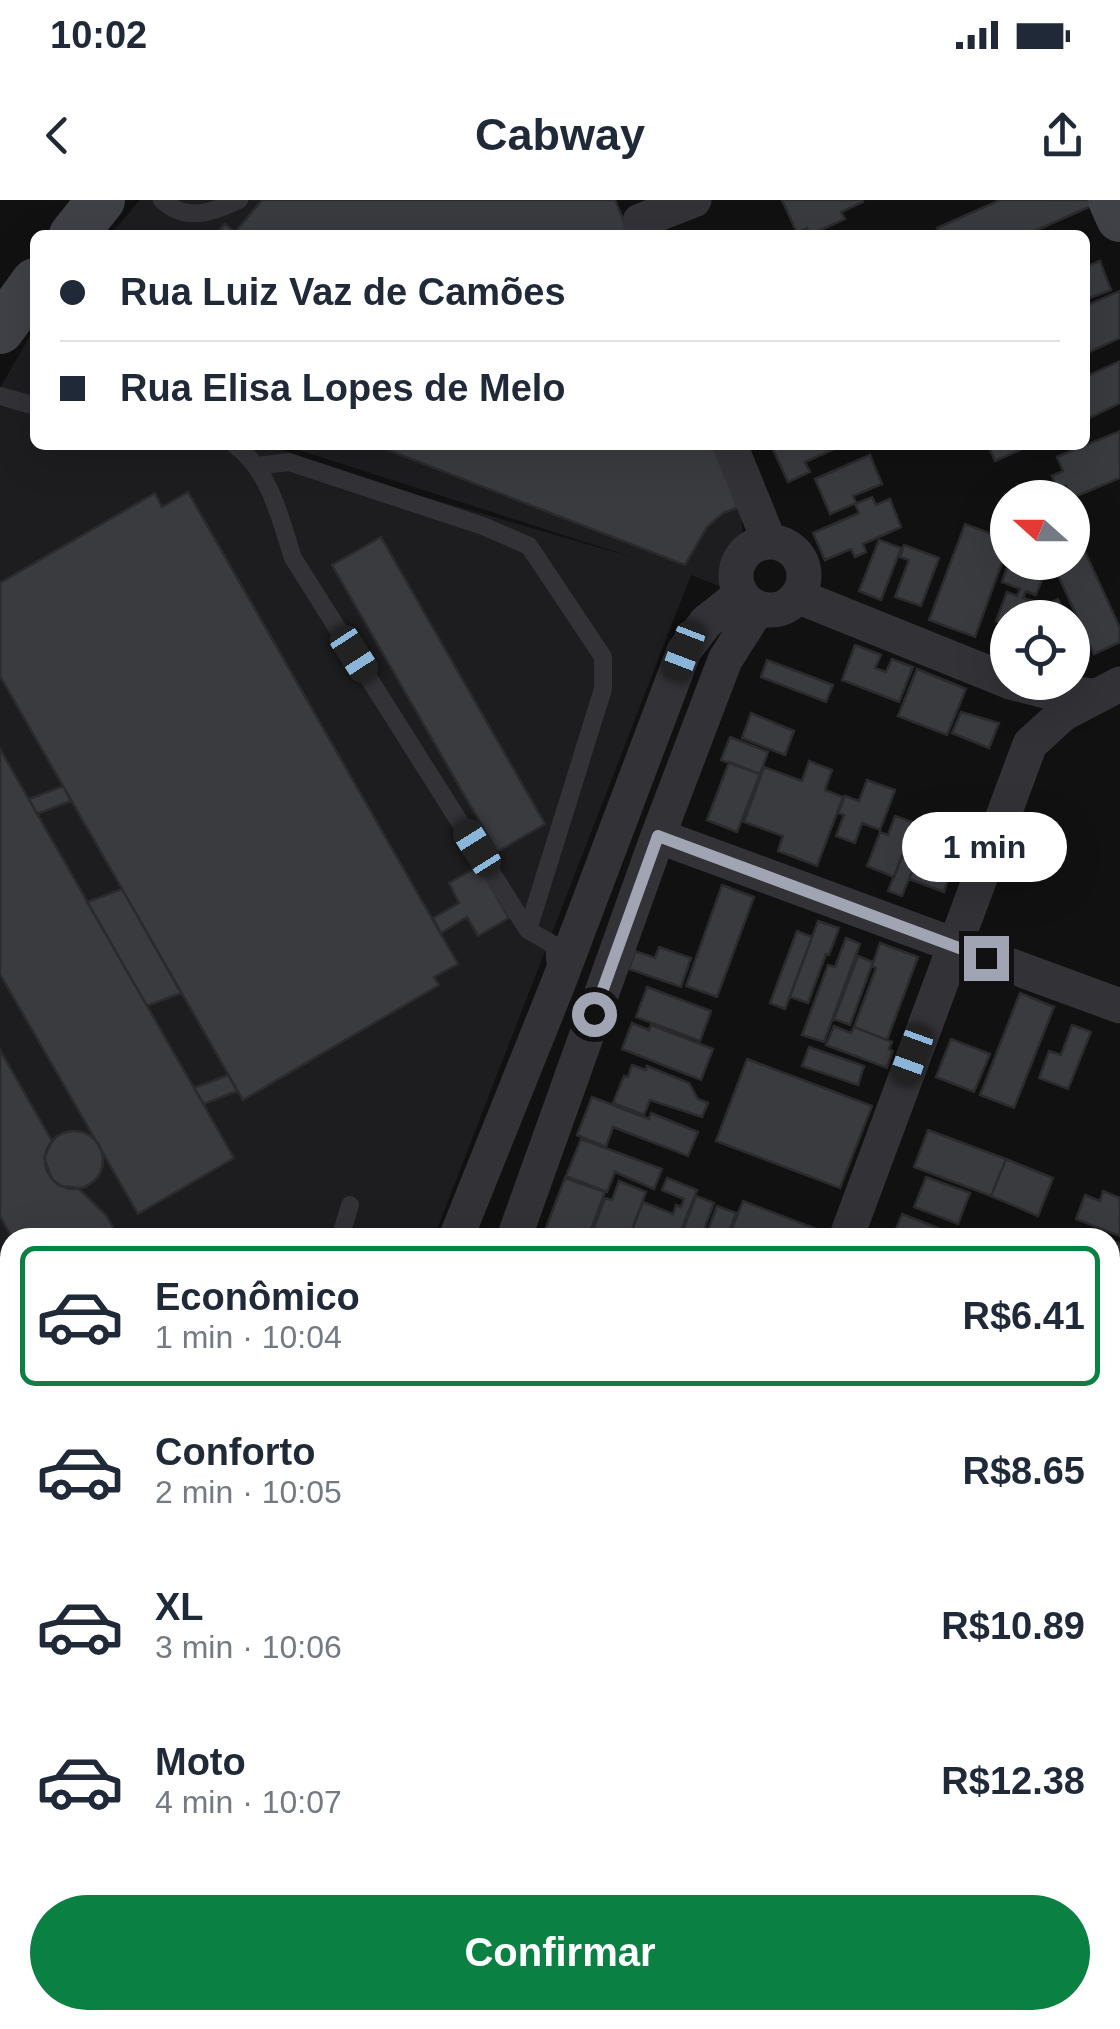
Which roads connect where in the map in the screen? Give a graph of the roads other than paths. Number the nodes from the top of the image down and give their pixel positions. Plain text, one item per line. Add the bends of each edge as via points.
1 (101, 200) edge
2 (162, 200) edge
3 (239, 200) edge
4 (694, 200) edge
5 (1112, 200) edge
6 (1120, 218) edge
7 (639, 219) edge
8 (76, 230) edge
9 (30, 289) edge
10 (0, 330) edge
11 (0, 396) edge
12 (30, 405) edge
13 (242, 450) edge
14 (732, 450) edge
15 (256, 466) junction
16 (762, 543) junction
17 (798, 596) junction
18 (749, 602) junction
19 (990, 674) edge
20 (1107, 690) edge
21 (1017, 700) edge
22 (1030, 744) junction
23 (658, 836) junction
24 (528, 930) junction
25 (952, 946) junction
26 (558, 984) junction
27 (1120, 1006) edge
28 (350, 1205) dead end
29 (343, 1228) edge
30 (460, 1228) edge
31 (518, 1228) edge
32 (850, 1228) edge

1 - 8 street
2 - 3 lane via 190,213 212,213
4 - 7 street
5 - 6 street
9 - 10 street
11 - 12 lane
13 - 15 lane
14 - 16 street via 765,531
15 - 24 lane via 293,558
15 - 24 lane via 289,462 530,546 603,657 603,689
16 - 17 street via 784,545 801,562
16 - 18 street via 737,567
17 - 18 street via 779,609
17 - 19 street
18 - 23 street
18 - 26 street via 706,622 684,651
20 - 22 street via 1044,728
21 - 22 street
22 - 25 street
23 - 25 street
23 - 31 street
24 - 26 lane via 554,945
25 - 27 street
25 - 32 street
26 - 30 street
28 - 29 lane

